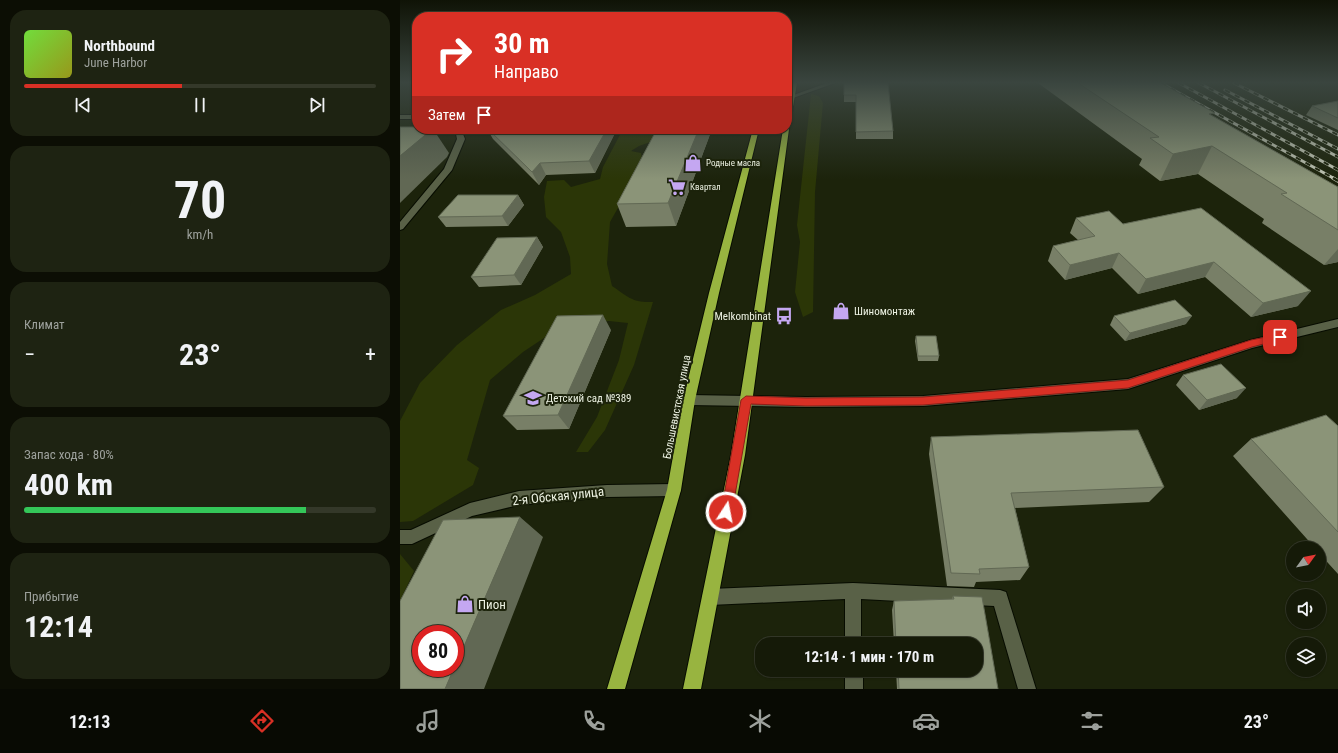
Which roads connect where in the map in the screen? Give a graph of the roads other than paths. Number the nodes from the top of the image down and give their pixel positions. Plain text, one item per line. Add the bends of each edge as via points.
1 (400, 117) edge
2 (412, 117) edge
3 (460, 134) edge
4 (755, 134) edge
5 (785, 134) edge
6 (400, 227) edge
7 (1338, 323) edge
8 (689, 400) junction
9 (746, 400) junction
10 (674, 490) junction
11 (400, 537) edge
12 (853, 591) junction
13 (710, 597) junction
14 (853, 637) edge
15 (854, 677) edge
16 (616, 689) edge
17 (692, 689) edge
18 (854, 689) edge
19 (1028, 689) edge

1 - 2 street
3 - 6 street via 461,139 448,170
4 - 8 highway, Большевистская улица
5 - 9 highway
7 - 9 street via 1251,344 1128,384 923,401
8 - 9 street
8 - 10 highway, Большевистская улица
9 - 13 highway via 738,455
10 - 11 street, 2-я Обская улица via 607,491 519,498 470,510 412,537
10 - 16 highway, Большевистская улица
12 - 13 street
12 - 14 street
12 - 19 street via 1000,598
13 - 17 highway
15 - 18 street

